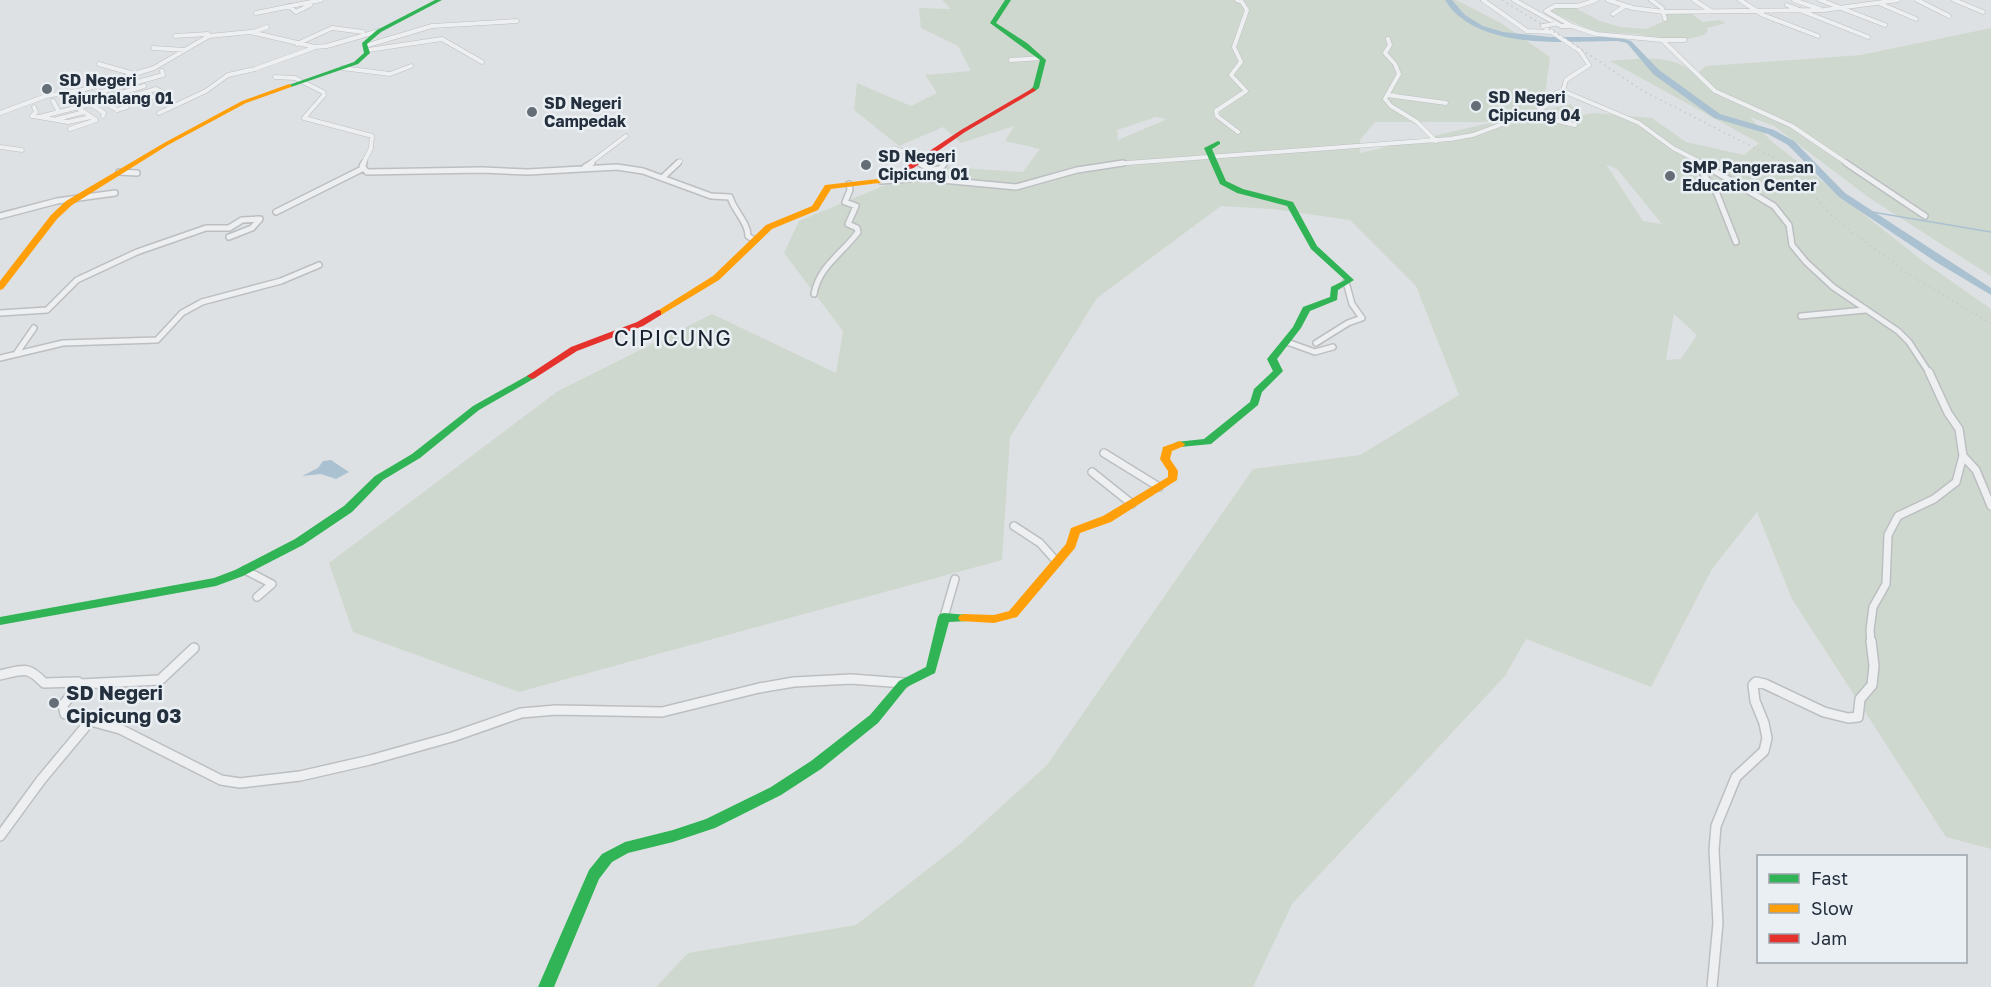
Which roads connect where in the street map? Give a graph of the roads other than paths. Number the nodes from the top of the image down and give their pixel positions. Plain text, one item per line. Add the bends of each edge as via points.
1 (297, 0) edge
2 (321, 0) edge
3 (439, 0) edge
4 (1008, 0) edge
5 (1237, 0) edge
6 (1483, 0) edge
7 (1514, 0) edge
8 (1596, 0) edge
9 (1608, 0) edge
10 (1651, 0) edge
11 (1695, 0) edge
12 (1740, 0) edge
13 (1794, 0) edge
14 (1820, 0) edge
15 (1870, 0) edge
16 (1898, 0) edge
17 (1917, 0) edge
18 (1954, 0) edge
19 (1494, 3) edge
20 (1879, 3) junction
21 (301, 4) junction
22 (1787, 5) dead end
23 (289, 6) junction
24 (1625, 6) junction
25 (1841, 8) junction
26 (1754, 10) junction
27 (1798, 10) junction
28 (1824, 10) junction
29 (1711, 11) junction
30 (1664, 12) junction
31 (1983, 12) dead end
32 (256, 13) dead end
33 (1613, 14) dead end
34 (1948, 16) dead end
35 (1665, 19) dead end
36 (1916, 19) dead end
37 (518, 21) dead end
38 (1885, 25) dead end
39 (1561, 26) junction
40 (1572, 26) junction
41 (267, 27) dead end
42 (374, 31) junction
43 (253, 32) junction
44 (1552, 32) junction
45 (216, 35) junction
46 (175, 36) dead end
47 (1818, 36) dead end
48 (1868, 37) dead end
49 (1388, 39) dead end
50 (1662, 40) junction
51 (1685, 40) dead end
52 (297, 44) junction
53 (315, 47) junction
54 (153, 48) dead end
55 (366, 48) junction
56 (188, 50) junction
57 (1041, 58) junction
58 (1011, 60) dead end
59 (482, 62) dead end
60 (99, 64) dead end
61 (411, 66) dead end
62 (342, 68) junction
63 (162, 71) dead end
64 (134, 74) junction
65 (275, 77) dead end
66 (304, 81) junction
67 (144, 86) dead end
68 (82, 90) junction
69 (1563, 91) junction
70 (1387, 95) junction
71 (71, 96) dead end
72 (53, 101) dead end
73 (104, 101) junction
74 (135, 102) dead end
75 (1446, 103) dead end
76 (91, 105) junction
77 (127, 107) dead end
78 (78, 108) junction
79 (59, 112) junction
80 (84, 112) junction
81 (0, 113) edge
82 (159, 113) dead end
83 (1527, 114) junction
84 (103, 116) dead end
85 (91, 117) junction
86 (54, 120) junction
87 (1575, 125) dead end
88 (70, 129) dead end
89 (1238, 132) dead end
90 (626, 136) dead end
91 (1436, 141) junction
92 (1218, 143) dead end
93 (0, 147) edge
94 (894, 148) dead end
95 (22, 150) dead end
96 (1211, 158) junction
97 (1692, 158) junction
98 (680, 161) dead end
99 (919, 162) junction
100 (945, 163) dead end
101 (362, 169) junction
102 (580, 169) junction
103 (932, 170) junction
104 (119, 172) junction
105 (137, 173) dead end
106 (662, 178) junction
107 (918, 178) junction
108 (879, 181) junction
109 (849, 184) junction
110 (115, 193) dead end
111 (75, 199) junction
112 (276, 213) dead end
113 (0, 216) edge
114 (1925, 216) dead end
115 (229, 237) dead end
116 (754, 240) junction
117 (1736, 242) dead end
118 (319, 265) dead end
119 (1346, 282) junction
120 (0, 287) edge
121 (814, 294) dead end
122 (1865, 310) junction
123 (0, 313) edge
124 (1801, 316) dead end
125 (34, 328) dead end
126 (1287, 342) junction
127 (1316, 344) dead end
128 (1333, 347) dead end
129 (16, 354) junction
130 (0, 358) edge
131 (1104, 453) dead end
132 (1963, 456) junction
133 (1092, 472) dead end
134 (1159, 487) junction
135 (1132, 504) junction
136 (1991, 506) edge
137 (1014, 526) dead end
138 (1057, 562) junction
139 (245, 570) junction
140 (955, 579) dead end
141 (257, 597) dead end
142 (944, 617) junction
143 (0, 621) edge
144 (194, 648) dead end
145 (0, 675) edge
146 (904, 683) junction
147 (80, 684) junction
148 (91, 720) junction
149 (0, 836) edge
150 (546, 987) edge
151 (1712, 987) edge

1 - 21 street
2 - 21 street
2 - 23 street via 297,12
3 - 42 street
4 - 57 street via 994,25 1026,43
5 - 89 street via 1247,10 1234,47 1241,62 1231,75 1246,91 1216,111
6 - 19 street
7 - 39 street
8 - 40 street via 1547,9
9 - 24 street
10 - 30 street
11 - 29 street
12 - 26 street
13 - 28 street
14 - 25 street
15 - 20 street
16 - 20 street
17 - 34 street
18 - 31 street
19 - 44 street via 1527,31
20 - 25 street
20 - 36 street
21 - 23 street
22 - 27 street
23 - 32 street
24 - 30 street
24 - 33 street
25 - 28 street
25 - 38 street
26 - 27 street
26 - 29 street
26 - 47 street
27 - 28 street
27 - 48 street
29 - 30 street
30 - 35 street
37 - 55 street via 432,26
39 - 40 street
39 - 44 street, bridge via 1543,26
40 - 50 street via 1596,34
41 - 43 street
42 - 52 street via 333,28
42 - 53 street
42 - 55 street via 365,41
43 - 45 street
43 - 52 street
44 - 69 street via 1581,52 1589,65 1566,80
45 - 46 street
45 - 56 street via 204,38
49 - 70 street via 1386,53 1398,74
50 - 51 street
50 - 114 street via 1715,91 1792,126
52 - 53 street
53 - 82 street via 228,75 206,91
54 - 56 street
55 - 59 street via 442,39
55 - 62 street via 362,59
56 - 64 street
57 - 58 street
57 - 99 street via 1036,89 963,131
60 - 64 street
61 - 62 street via 390,74
62 - 66 street
63 - 73 street via 163,75 146,80 139,76 99,87 96,89
64 - 68 street
65 - 66 street
66 - 101 street via 324,93 304,118 373,137
66 - 104 street via 229,109
67 - 73 street
68 - 76 street
68 - 81 street via 46,96
69 - 83 street via 1556,93 1544,108
69 - 97 street via 1639,123
70 - 75 street
70 - 91 street via 1385,99 1392,109 1418,122
71 - 78 street
72 - 79 street
73 - 74 street via 156,89 164,93
73 - 76 street
73 - 77 street via 117,110
76 - 78 street
76 - 84 street
78 - 79 street
78 - 80 street
79 - 86 street via 36,112
80 - 85 street
80 - 86 street
83 - 87 street
83 - 91 street via 1473,135
85 - 86 street via 71,122
85 - 88 street via 96,120
90 - 102 street
91 - 96 street
92 - 96 street via 1209,147
93 - 95 street
94 - 99 street
96 - 107 street via 1116,163 1016,187
96 - 119 street via 1227,186 1290,204 1312,245 1348,276 1350,280
97 - 117 street via 1717,194
97 - 122 street via 1774,206 1789,225 1795,250 1833,287
98 - 106 street
99 - 103 street
99 - 108 street
100 - 103 street
101 - 102 street via 376,173
101 - 112 street
102 - 106 street via 629,168
103 - 107 street
104 - 105 street
104 - 111 street
106 - 116 street via 711,196 730,197 734,210 748,227 748,236
107 - 108 street
108 - 109 street
109 - 116 street via 828,187 810,211 772,225
109 - 121 street via 845,202 856,206 848,224 858,232 846,250 819,274
110 - 111 street
111 - 113 street
111 - 120 street via 54,217
115 - 123 street via 252,228 260,219 246,219 229,228 206,228 137,252 77,280 46,310
116 - 139 street via 716,278 640,324 574,349 476,408 416,456 370,484 348,509
118 - 129 street via 281,281 202,302 182,314 157,340 63,343
119 - 126 street via 1336,287 1333,299 1306,309
119 - 127 street via 1352,304 1362,318
122 - 124 street
122 - 132 street via 1898,331 1920,357 1959,429
125 - 129 street
126 - 128 street via 1315,352
126 - 134 street via 1272,359 1278,371 1257,391 1255,403 1204,443 1178,444 1167,449 1165,459 1173,478
129 - 130 street
131 - 134 street
132 - 136 street via 1976,470
132 - 151 street via 1953,486 1898,516 1888,535 1886,584 1873,607 1870,630 1872,685 1860,699 1858,717 1828,712 1765,684 1753,685 1754,701 1767,728 1767,741 1762,753 1736,776 1717,822 1719,904
133 - 135 street
134 - 135 street
135 - 138 street via 1107,519 1078,529
137 - 138 street via 1040,543
138 - 142 street via 1013,614 994,619
139 - 141 street via 272,584
139 - 143 street via 195,586
140 - 142 street
142 - 146 street via 935,664 931,670
144 - 147 street via 160,680
145 - 147 street via 27,669 42,682
146 - 148 street via 866,679 782,684 659,712 519,713 419,746 250,784 221,780 120,729
146 - 150 street via 876,718 770,796 684,834 629,846 604,860
147 - 148 street via 63,705 63,712
148 - 149 street

